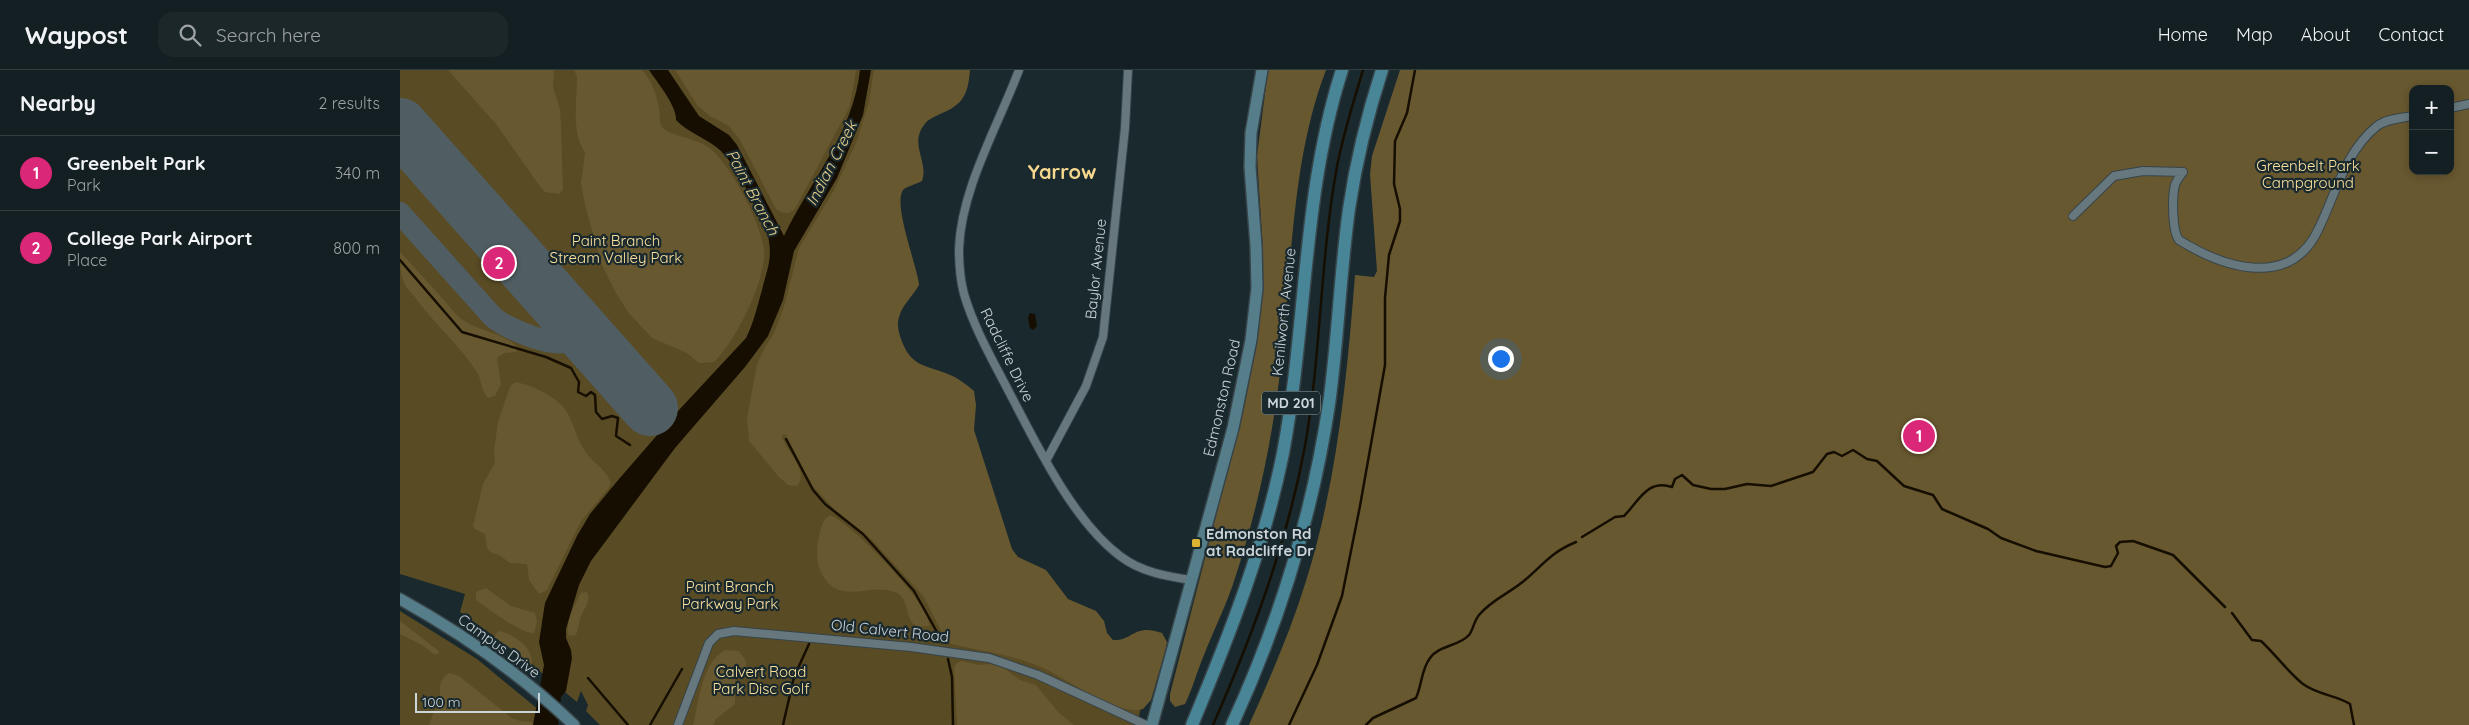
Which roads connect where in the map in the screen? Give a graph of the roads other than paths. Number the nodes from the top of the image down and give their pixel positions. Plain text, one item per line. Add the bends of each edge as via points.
1 (1019, 70) edge
2 (1128, 70) edge
3 (1262, 70) edge
4 (1342, 70) edge
5 (1382, 70) edge
6 (2469, 104) edge
7 (2454, 107) edge
8 (2409, 117) edge
9 (2073, 216) dead end
10 (1047, 459) junction
11 (1191, 580) junction
12 (400, 600) edge
13 (574, 725) edge
14 (678, 725) edge
15 (1146, 725) edge
16 (1154, 725) edge
17 (1164, 725) edge
18 (1192, 725) edge
19 (1232, 725) edge

1 - 10 street, Radcliffe Drive via 964,209 960,268 964,294 976,326
2 - 10 street, Baylor Avenue via 1103,337 1086,386
3 - 11 street, Edmonston Road via 1251,133 1256,279 1251,340 1233,428
4 - 18 main road, Kenilworth Avenue / MD 201 via 1318,165 1294,381 1276,485 1234,626
5 - 19 main road, MD 201 via 1353,184 1329,403 1308,508 1267,644
6 - 7 street
8 - 9 street via 2375,127 2358,147 2336,184 2309,245 2278,266 2257,269 2236,266 2179,240 2174,227 2174,192 2183,172 2143,170 2114,176
10 - 11 street, Radcliffe Drive via 1077,510 1109,547 1146,570
11 - 16 street, Edmonston Road
12 - 13 street, Campus Drive via 469,640
14 - 15 street, Old Calvert Road via 709,643 718,634 734,631 912,647 989,658 1023,668
16 - 17 street

